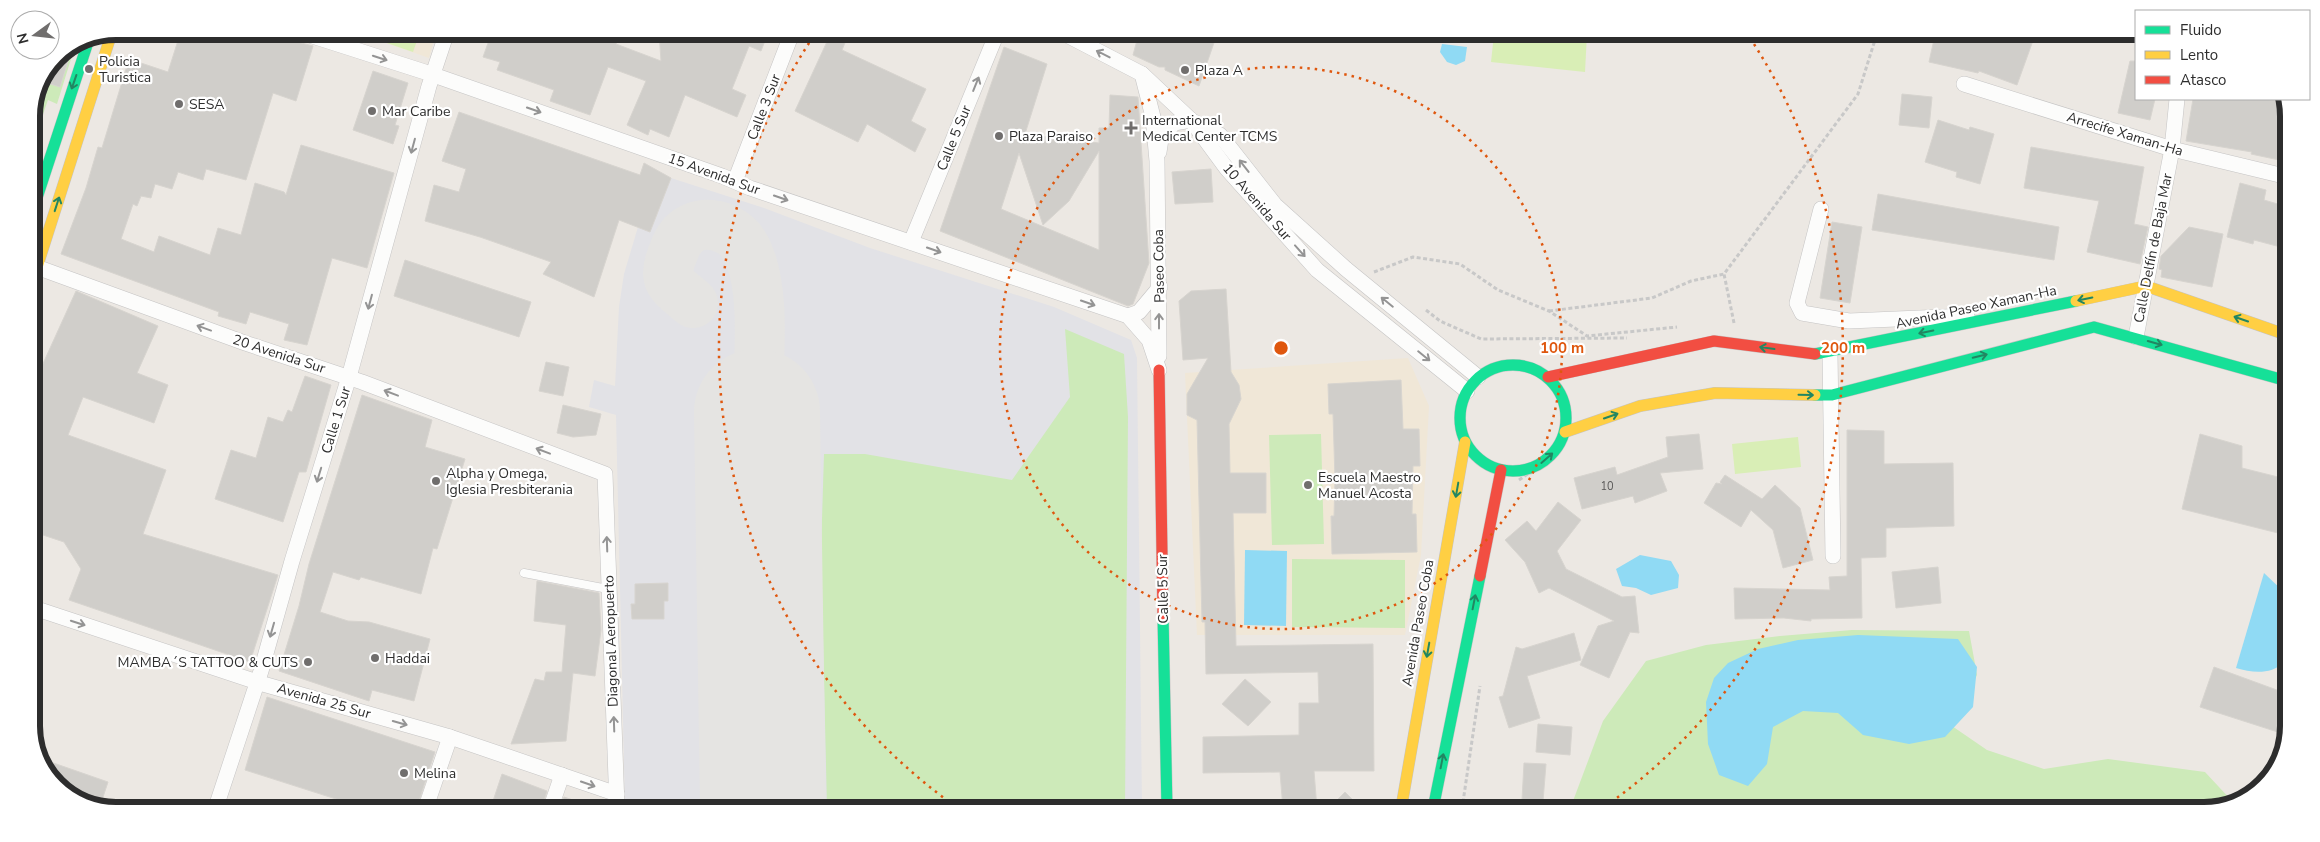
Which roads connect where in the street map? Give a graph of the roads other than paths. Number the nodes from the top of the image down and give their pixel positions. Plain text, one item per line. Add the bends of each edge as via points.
1 (109, 40) edge
2 (325, 40) edge
3 (445, 40) edge
4 (789, 40) edge
5 (994, 40) edge
6 (1077, 40) edge
7 (87, 46) edge
8 (1142, 74) junction
9 (434, 75) junction
10 (1964, 84) dead end
11 (2177, 100) edge
12 (1191, 120) junction
13 (2172, 149) junction
14 (1157, 161) junction
15 (2280, 175) edge
16 (735, 182) junction
17 (40, 189) edge
18 (1821, 210) dead end
19 (910, 242) junction
20 (40, 248) edge
21 (40, 268) edge
22 (2146, 286) junction
23 (1160, 287) junction
24 (2011, 314) junction
25 (1128, 316) junction
26 (2280, 333) edge
27 (2136, 337) junction
28 (1830, 353) junction
29 (1159, 370) junction
30 (349, 377) junction
31 (1478, 377) junction
32 (1548, 377) junction
33 (2280, 379) edge
34 (1467, 391) junction
35 (1832, 395) junction
36 (1565, 432) junction
37 (1465, 442) junction
38 (1501, 470) junction
39 (605, 474) joint
40 (1833, 556) dead end
41 (524, 572) dead end
42 (608, 589) junction
43 (40, 610) edge
44 (257, 682) junction
45 (450, 737) junction
46 (562, 775) junction
47 (617, 801) edge
48 (218, 802) edge
49 (428, 802) edge
50 (553, 802) edge
51 (1167, 802) edge
52 (1402, 802) edge
53 (1434, 802) edge

20 -> 1 main road
2 -> 9 street, 15 Avenida Sur
3 - 9 street, Calle 1 Sur
4 - 16 street, Calle 3 Sur
19 -> 5 street, Calle 5 Sur
8 -> 6 street
7 -> 17 main road
8 - 12 street
8 - 14 street, Paseo Coba via 1153,117
9 -> 16 street, 15 Avenida Sur
9 -> 30 street, Calle 1 Sur
10 - 13 street, Arrecife Xaman-Ha
11 - 13 street, Calle Delfín de Baja Mar
12 - 14 street, Paseo Coba via 1174,123 1161,139
31 -> 12 street, 10 Avenida Sur via 1346,269 1275,205 1220,135
12 -> 34 street, 10 Avenida Sur via 1227,169 1317,270
13 - 15 street, Arrecife Xaman-Ha
13 - 22 street, Calle Delfín de Baja Mar
14 - 23 street, Paseo Coba
16 -> 19 street, 15 Avenida Sur
18 - 24 street via 1797,303 1802,313 1850,321
19 -> 25 street, 15 Avenida Sur
30 -> 21 street, 20 Avenida Sur
22 -> 24 main road, Avenida Paseo Xaman-Ha
26 -> 22 main road
22 - 27 street, Calle Delfín de Baja Mar
23 - 25 street via 1139,312
29 -> 23 street, Paseo Coba
24 -> 28 main road, Avenida Paseo Xaman-Ha
25 - 29 street via 1149,340
27 -> 33 main road
35 -> 27 main road via 2094,327
28 -> 32 main road, Avenida Paseo Xaman-Ha via 1819,355 1714,341
28 - 35 street
29 - 51 main road, Calle 5 Sur
39 -> 30 street, 20 Avenida Sur
30 -> 44 street, Calle 1 Sur
31 - 32 main road via 1491,369 1521,365
31 - 34 main road
32 - 36 main road via 1564,402
34 - 37 main road via 1461,407 1460,425
36 -> 35 main road via 1640,406 1715,393
35 - 40 street
38 -> 36 main road via 1520,471 1538,466 1555,451
37 - 38 main road via 1480,459
37 -> 52 main road, Avenida Paseo Coba
53 -> 38 main road
42 -> 39 street, Diagonal Aeropuerto
41 - 42 lane
47 -> 42 street, Diagonal Aeropuerto
43 -> 44 street, Avenida 25 Sur
44 -> 45 street, Avenida 25 Sur
44 - 48 street, Calle 1 Sur
45 - 46 street, Avenida 25 Sur
45 - 49 street
46 -> 47 street, Avenida 25 Sur
46 - 50 street

